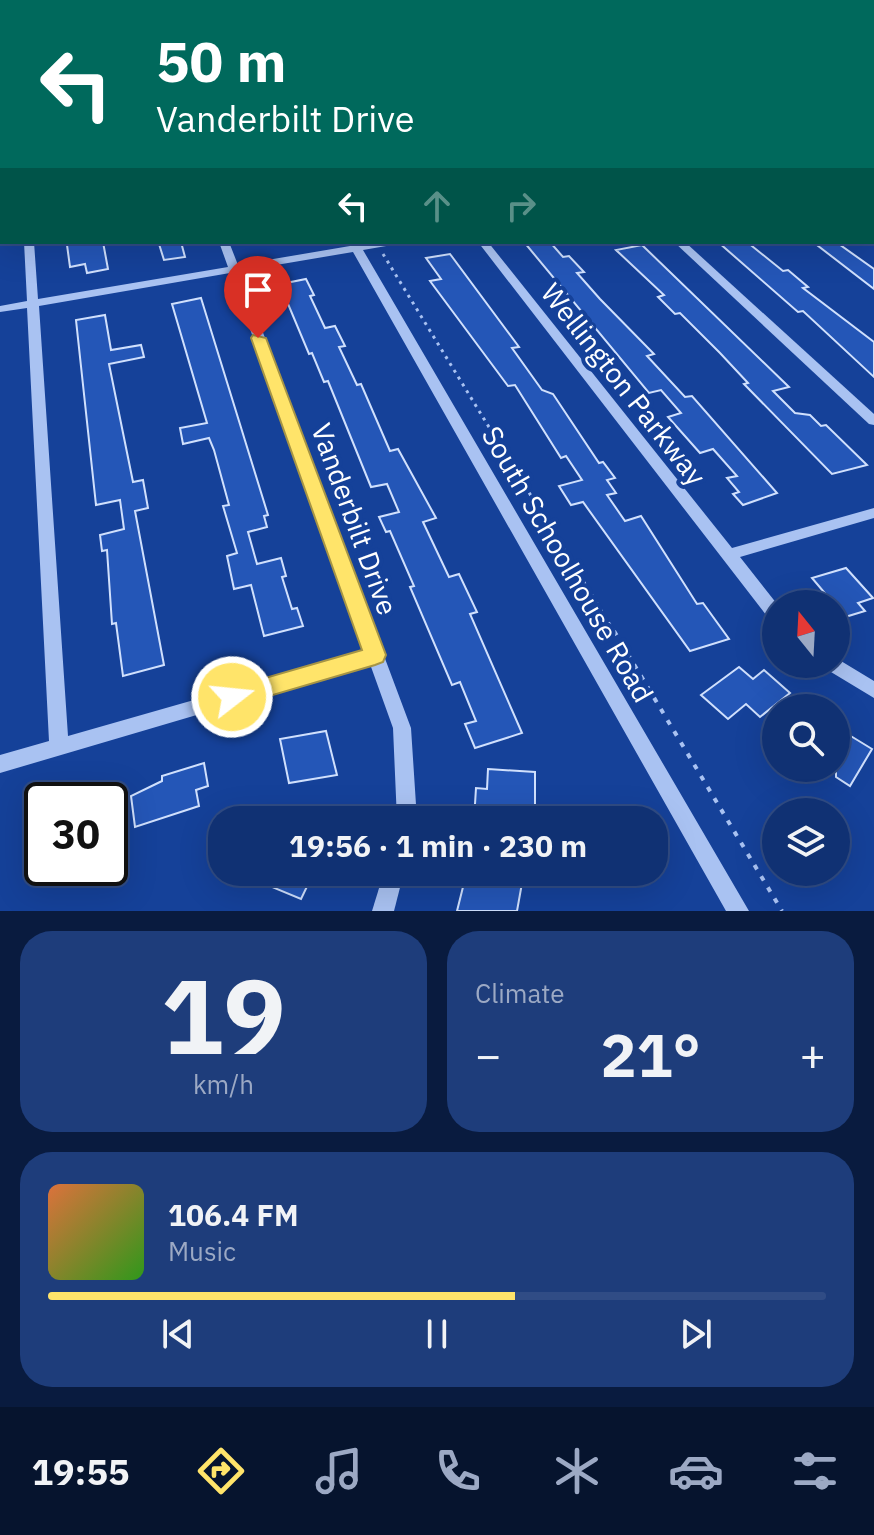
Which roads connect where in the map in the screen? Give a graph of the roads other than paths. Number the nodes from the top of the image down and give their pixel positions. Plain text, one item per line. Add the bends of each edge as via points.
1 (29, 244) edge
2 (225, 244) edge
3 (379, 244) edge
4 (485, 244) edge
5 (681, 244) edge
6 (355, 245) edge
7 (234, 270) junction
8 (32, 304) junction
9 (0, 309) edge
10 (874, 421) edge
11 (874, 513) edge
12 (728, 555) junction
13 (762, 598) edge
14 (375, 655) junction
15 (850, 675) edge
16 (874, 690) edge
17 (59, 747) junction
18 (0, 764) edge
19 (406, 806) edge
20 (390, 886) edge
21 (383, 911) edge
22 (738, 911) edge

1 - 8 street
2 - 7 street, Vanderbilt Drive
3 - 6 street
4 - 12 street, Wellington Parkway
5 - 10 street
6 - 7 street
6 - 22 street, South Schoolhouse Road
7 - 8 street
7 - 14 street, Vanderbilt Drive
8 - 9 street
8 - 17 street
11 - 12 street
12 - 13 street, Wellington Parkway
14 - 17 street
14 - 19 street, Vanderbilt Drive via 402,728
15 - 16 street
17 - 18 street
20 - 21 street

